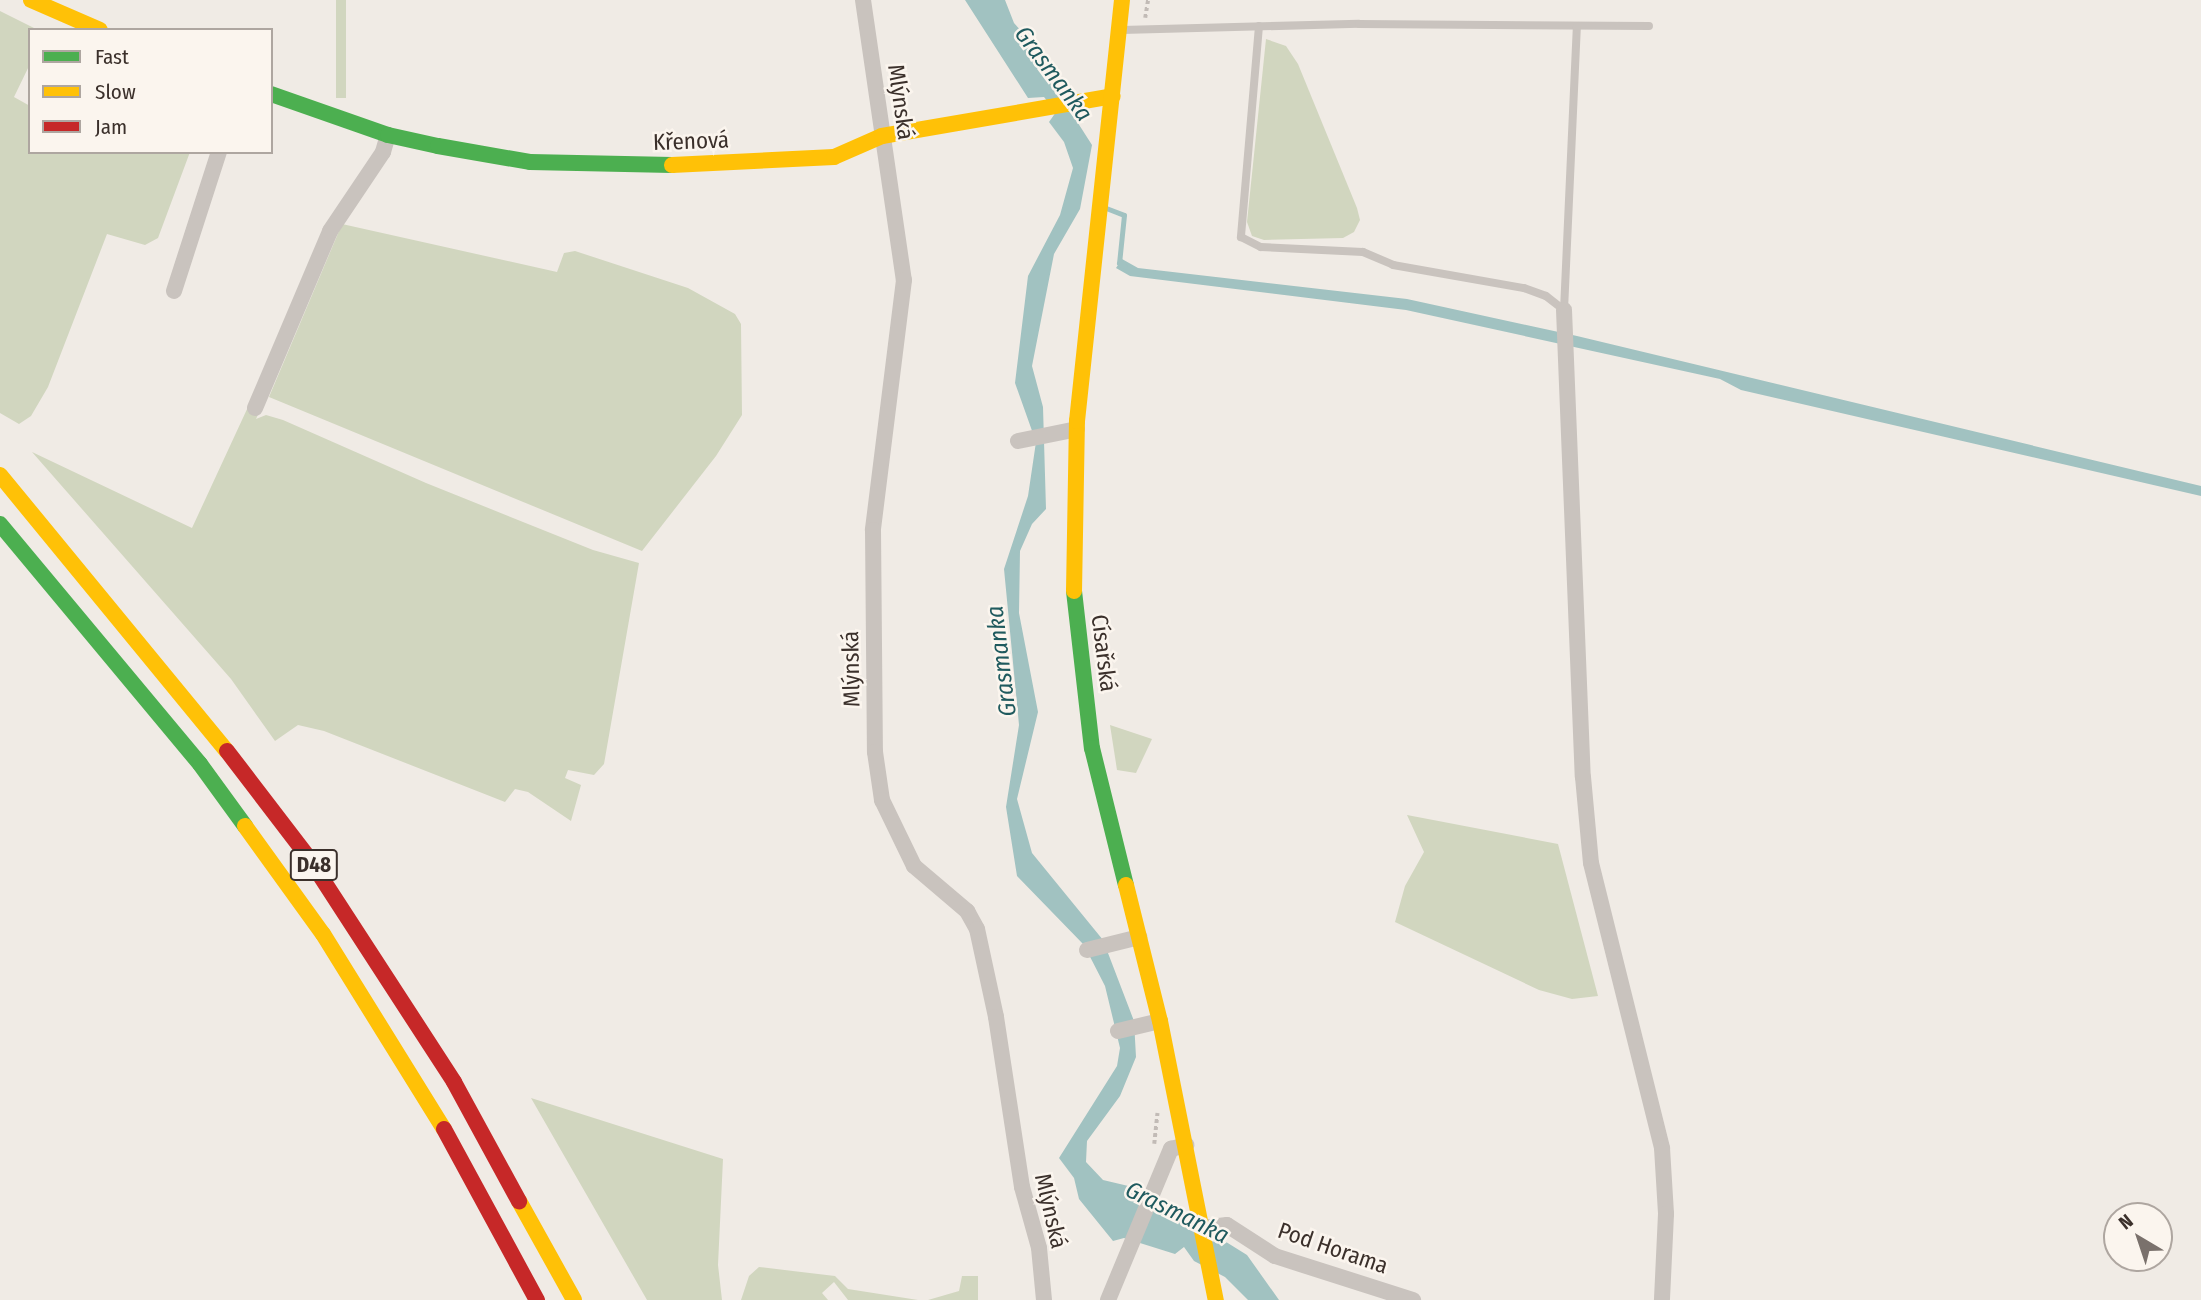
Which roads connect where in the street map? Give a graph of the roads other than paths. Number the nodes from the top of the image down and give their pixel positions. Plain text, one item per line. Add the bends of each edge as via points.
1 (31, 0) edge
2 (863, 0) edge
3 (1122, 0) edge
4 (1259, 26) junction
5 (1577, 26) junction
6 (1649, 26) dead end
7 (95, 28) edge
8 (1119, 30) junction
9 (273, 95) edge
10 (1113, 96) junction
11 (388, 135) junction
12 (882, 136) junction
13 (218, 154) edge
14 (174, 291) dead end
15 (1564, 310) junction
16 (255, 408) dead end
17 (1077, 429) junction
18 (1018, 441) dead end
19 (0, 475) edge
20 (0, 524) edge
21 (1139, 937) junction
22 (1087, 950) dead end
23 (1160, 1021) junction
24 (1118, 1031) dead end
25 (1186, 1145) junction
26 (1202, 1228) junction
27 (537, 1300) edge
28 (573, 1300) edge
29 (1044, 1300) edge
30 (1108, 1300) edge
31 (1216, 1300) edge
32 (1413, 1300) edge
33 (1662, 1300) edge

1 - 7 main road
2 - 12 street, Mlýnská
3 - 8 main road, Císařská
4 - 5 lane
4 - 8 lane
4 - 15 lane via 1241,237 1261,247 1363,252 1393,265 1524,288 1546,296
5 - 6 lane
5 - 15 lane
8 - 10 main road, Císařská
9 - 11 main road, Křenová
10 - 12 main road, Křenová
10 - 17 main road, Císařská
11 - 12 main road, Křenová via 530,162 669,166 834,157
11 - 16 street via 383,152 330,230
12 - 29 street, Mlýnská via 904,280 873,530 875,751 882,800 914,866 967,911 978,929 1022,1187 1039,1248
13 - 14 street
15 - 33 street via 1587,826 1591,863 1662,1148 1667,1214
17 - 18 street
17 - 21 main road, Císařská via 1073,575 1091,743
19 - 28 main road, D48 via 176,684 308,857 454,1082
20 - 27 main road, D48 via 200,764 323,934 427,1098
21 - 22 street
21 - 23 main road, Císařská
23 - 24 street
23 - 25 main road, Císařská
25 - 26 main road, Císařská
25 - 30 street via 1171,1149
26 - 31 main road, Císařská
26 - 32 street, Pod Horama via 1227,1225 1275,1256

